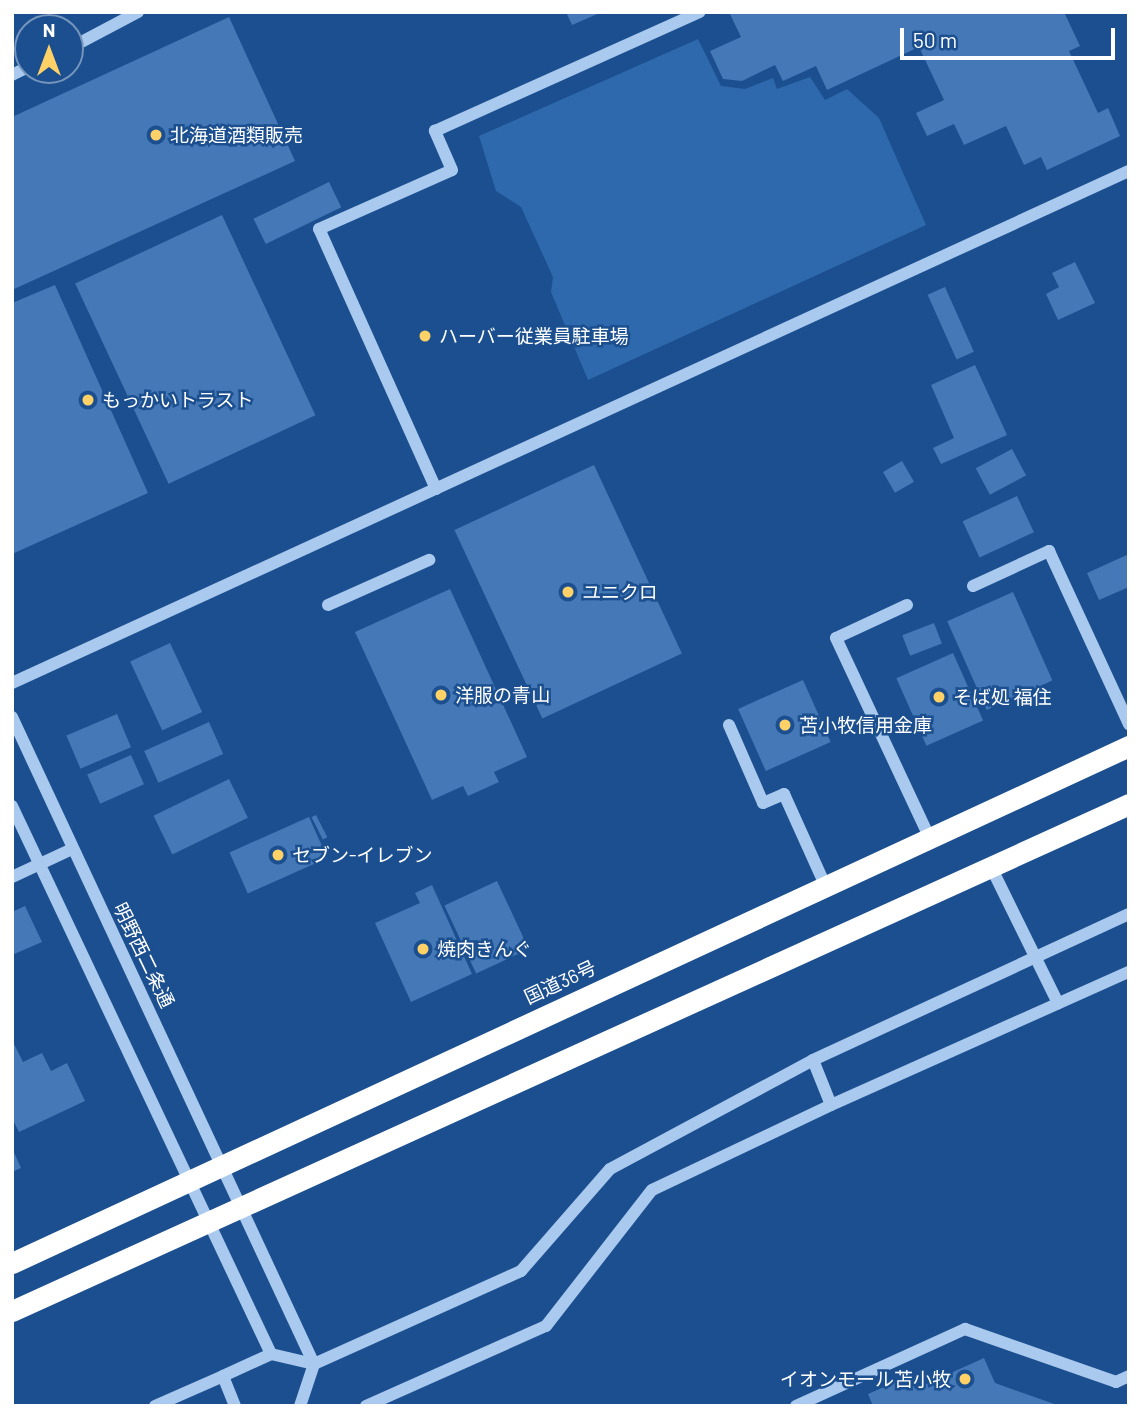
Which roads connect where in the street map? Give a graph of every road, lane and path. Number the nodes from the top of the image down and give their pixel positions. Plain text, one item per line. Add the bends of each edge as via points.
1 (138, 12) edge
2 (701, 12) edge
3 (84, 41) edge
4 (1129, 171) edge
5 (436, 489) junction
6 (429, 560) dead end
7 (973, 586) dead end
8 (328, 605) dead end
9 (907, 605) dead end
10 (12, 683) edge
11 (12, 717) edge
12 (1129, 723) edge
13 (729, 725) dead end
14 (1129, 746) edge
15 (1129, 804) edge
16 (12, 806) edge
17 (930, 839) junction
18 (72, 849) junction
19 (39, 864) junction
20 (991, 867) junction
21 (12, 877) edge
22 (826, 887) junction
23 (1129, 914) edge
24 (1035, 957) junction
25 (1129, 972) edge
26 (1058, 1003) junction
27 (813, 1060) junction
28 (831, 1105) junction
29 (221, 1164) junction
30 (187, 1181) junction
31 (239, 1211) junction
32 (208, 1224) junction
33 (12, 1263) edge
34 (12, 1311) edge
35 (271, 1354) junction
36 (314, 1364) junction
37 (223, 1376) junction
38 (1129, 1376) edge
39 (155, 1406) edge
40 (235, 1406) edge
41 (300, 1406) edge
42 (366, 1406) edge
43 (796, 1406) edge

1 - 3 street via 140,15
2 - 5 street via 435,131 452,170 319,229
4 - 5 street
5 - 10 street
6 - 8 street
7 - 12 street via 1049,551
9 - 17 street via 836,638
11 - 18 street, 明野西二条通
13 - 22 street via 763,803 784,794
14 - 17 highway, 国道36号
15 - 20 highway
16 - 19 street
17 - 22 highway, 国道36号
18 - 19 street
18 - 29 street, 明野西二条通
19 - 21 street
19 - 30 street
20 - 24 street
20 - 31 highway
22 - 29 highway, 国道36号
23 - 24 street
24 - 26 street
24 - 27 street
25 - 26 street
26 - 28 street
27 - 28 street
27 - 36 street via 610,1169 521,1271
28 - 42 street via 652,1190 546,1326
29 - 30 highway, 国道36号
29 - 31 street, 明野西二条通
30 - 32 street
30 - 33 highway, 国道36号
31 - 32 highway
31 - 36 street, 明野西二条通
32 - 34 highway
32 - 35 street
35 - 36 street
35 - 37 street
36 - 41 street
37 - 39 street
37 - 40 street
38 - 43 street via 1116,1382 965,1329

